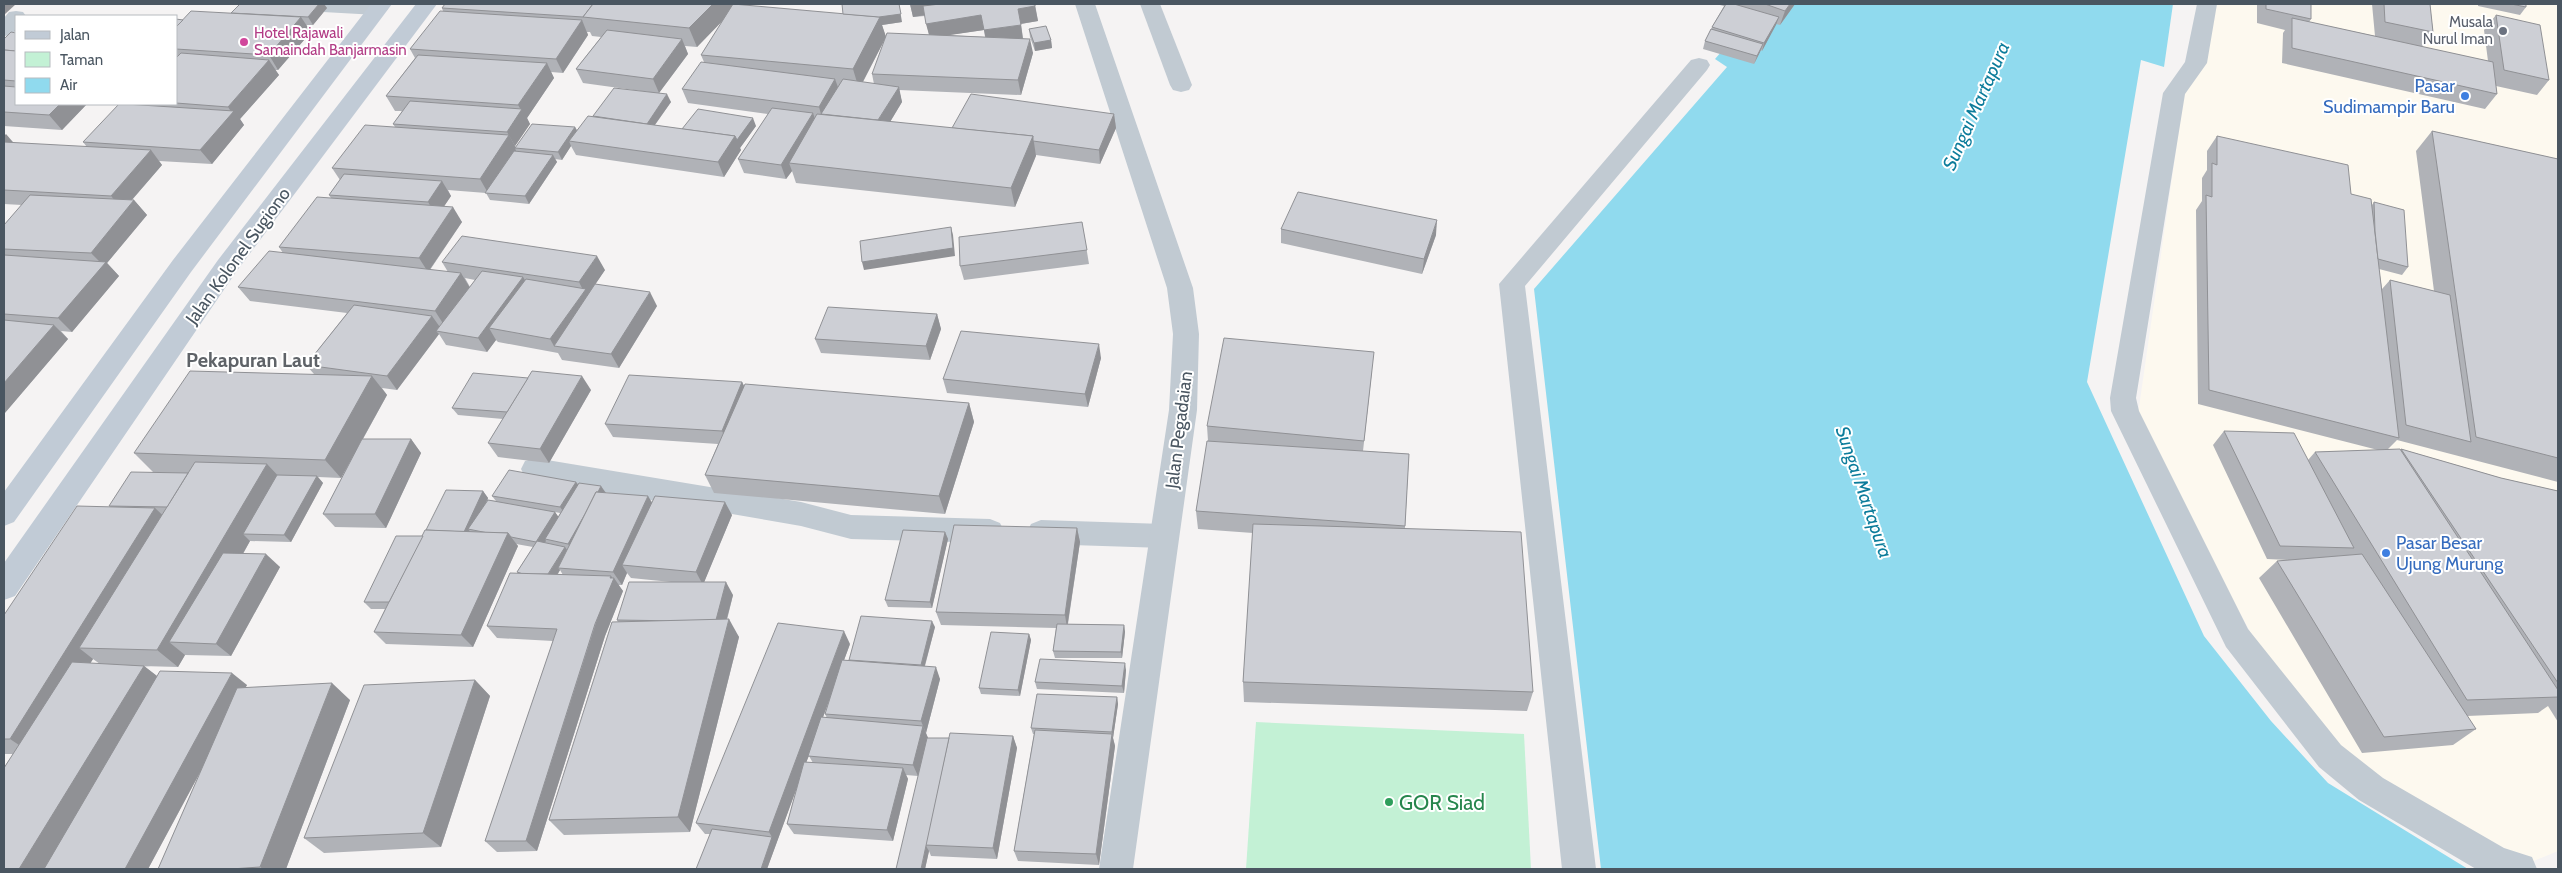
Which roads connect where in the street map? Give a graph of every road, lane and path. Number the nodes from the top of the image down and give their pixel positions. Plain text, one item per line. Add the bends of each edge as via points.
1 (28, 4) edge
2 (287, 4) edge
3 (427, 4) edge
4 (1085, 4) edge
5 (1150, 4) edge
6 (2206, 4) edge
7 (380, 7) edge
8 (17, 15) edge
9 (15, 17) edge
10 (4, 30) edge
11 (1699, 65) dead end
12 (1181, 85) dead end
13 (358, 96) junction
14 (312, 97) junction
15 (138, 328) junction
16 (184, 329) junction
17 (535, 469) edge
18 (4, 514) edge
19 (1164, 536) junction
20 (4, 587) edge
21 (1116, 869) edge
22 (1579, 869) edge
23 (2520, 869) edge

1 - 8 street
2 - 7 street
3 - 13 main road, Jalan Kolonel Sugiono
4 - 19 street, Jalan Pegadaian via 1186,310 1189,349
5 - 12 street
6 - 23 street via 2196,63 2174,94 2123,398 2125,411 2237,638 2330,756 2371,789 2497,863
7 - 14 main road, Jalan Kolonel Sugiono
9 - 10 street
11 - 22 street via 1512,284
13 - 14 main road
13 - 16 main road, Jalan Kolonel Sugiono via 227,266
14 - 15 main road, Jalan Kolonel Sugiono
15 - 16 main road
15 - 18 main road, Jalan Kolonel Sugiono
16 - 20 main road, Jalan Kolonel Sugiono
17 - 19 street via 801,514 851,527
19 - 21 street, Jalan Pegadaian

